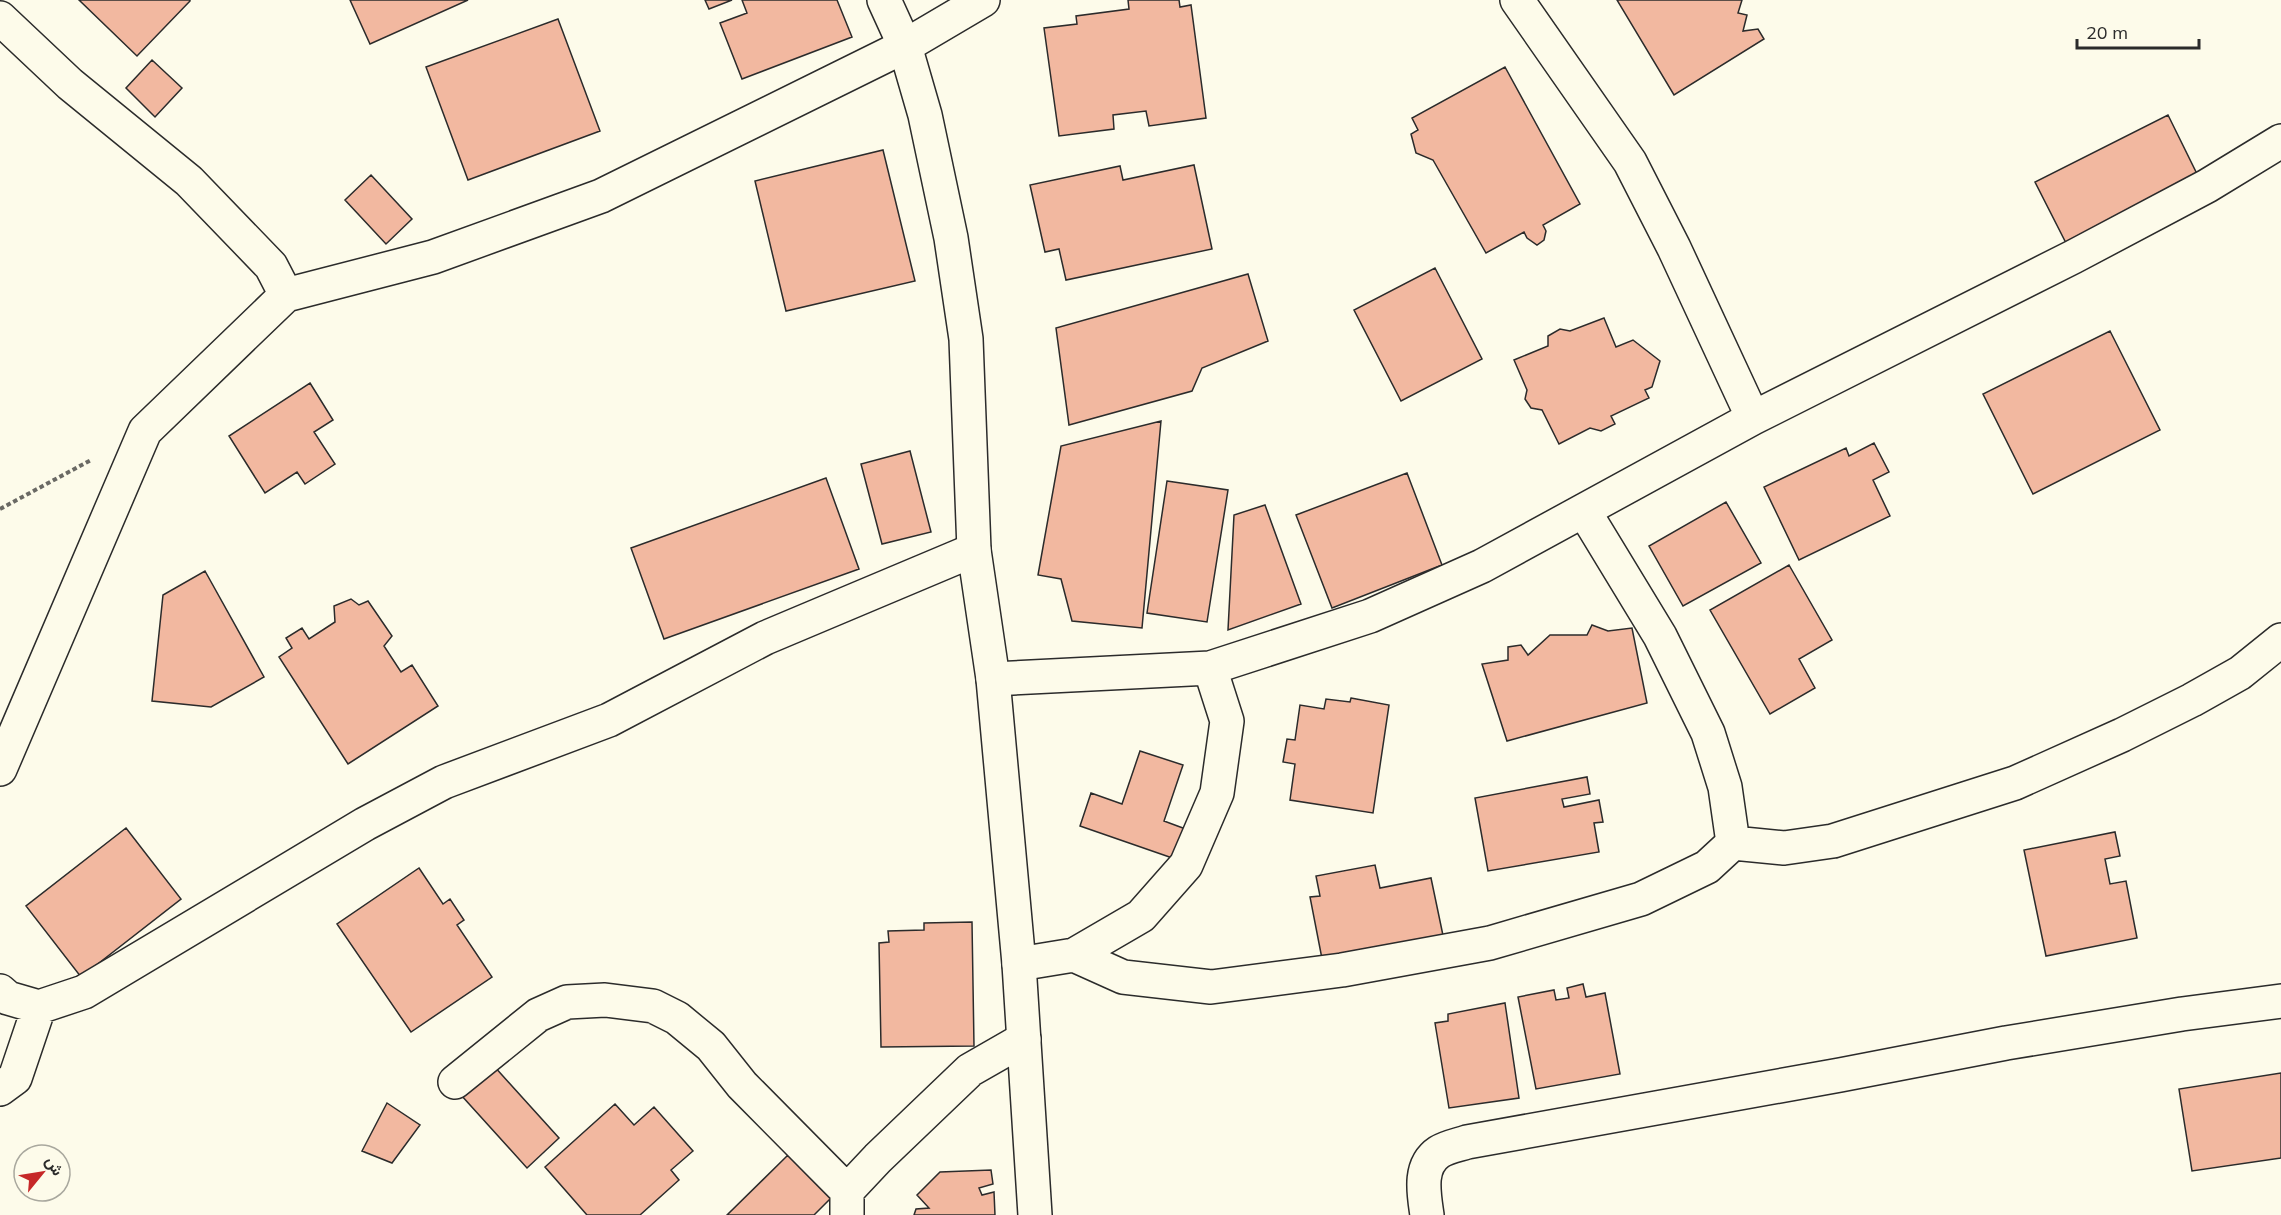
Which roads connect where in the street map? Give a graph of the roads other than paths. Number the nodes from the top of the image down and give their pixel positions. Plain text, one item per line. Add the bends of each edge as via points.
1 (884, 0) edge
2 (983, 0) edge
3 (1517, 0) edge
4 (0, 18) edge
5 (905, 46) junction
6 (2281, 141) edge
7 (286, 295) junction
8 (1753, 418) junction
9 (1584, 511) junction
10 (974, 550) junction
11 (2281, 640) edge
12 (1210, 668) junction
13 (993, 679) junction
14 (0, 769) edge
15 (1733, 843) junction
16 (1074, 956) junction
17 (1019, 964) junction
18 (0, 991) edge
19 (2281, 1001) edge
20 (39, 1007) junction
21 (1024, 1039) junction
22 (455, 1082) dead end
23 (0, 1089) edge
24 (847, 1203) edge
25 (1035, 1215) edge
26 (1427, 1215) edge

1 - 5 main road
2 - 5 main road
3 - 8 main road via 1630,162
4 - 7 main road via 70,84 189,181 271,266
5 - 7 main road via 601,196 433,257
5 - 10 main road via 925,115 951,238 966,339
6 - 8 main road via 2207,186 2094,246
7 - 14 main road via 145,431
8 - 9 main road
9 - 12 main road via 1482,566 1370,616
9 - 15 main road via 1660,636 1708,733 1725,787
10 - 13 main road
10 - 20 main road via 765,638 609,720 444,782 365,824 84,992
11 - 15 main road via 2240,673 2192,700 2015,783 1833,841 1784,848
12 - 13 main road
12 - 16 main road via 1227,720 1217,794 1186,865 1141,916
13 - 17 main road
15 - 16 main road via 1707,867 1641,899 1490,943 1342,970 1210,987 1123,977
16 - 17 main road
17 - 21 main road
18 - 20 main road via 8,998
19 - 26 main road via 2006,1043 1467,1142 1439,1152 1426,1166
20 - 23 main road via 15,1078
21 - 24 main road via 970,1070 878,1158
21 - 25 main road
22 - 24 main road via 538,1016 567,1002 605,1000 653,1006 677,1018 711,1046

